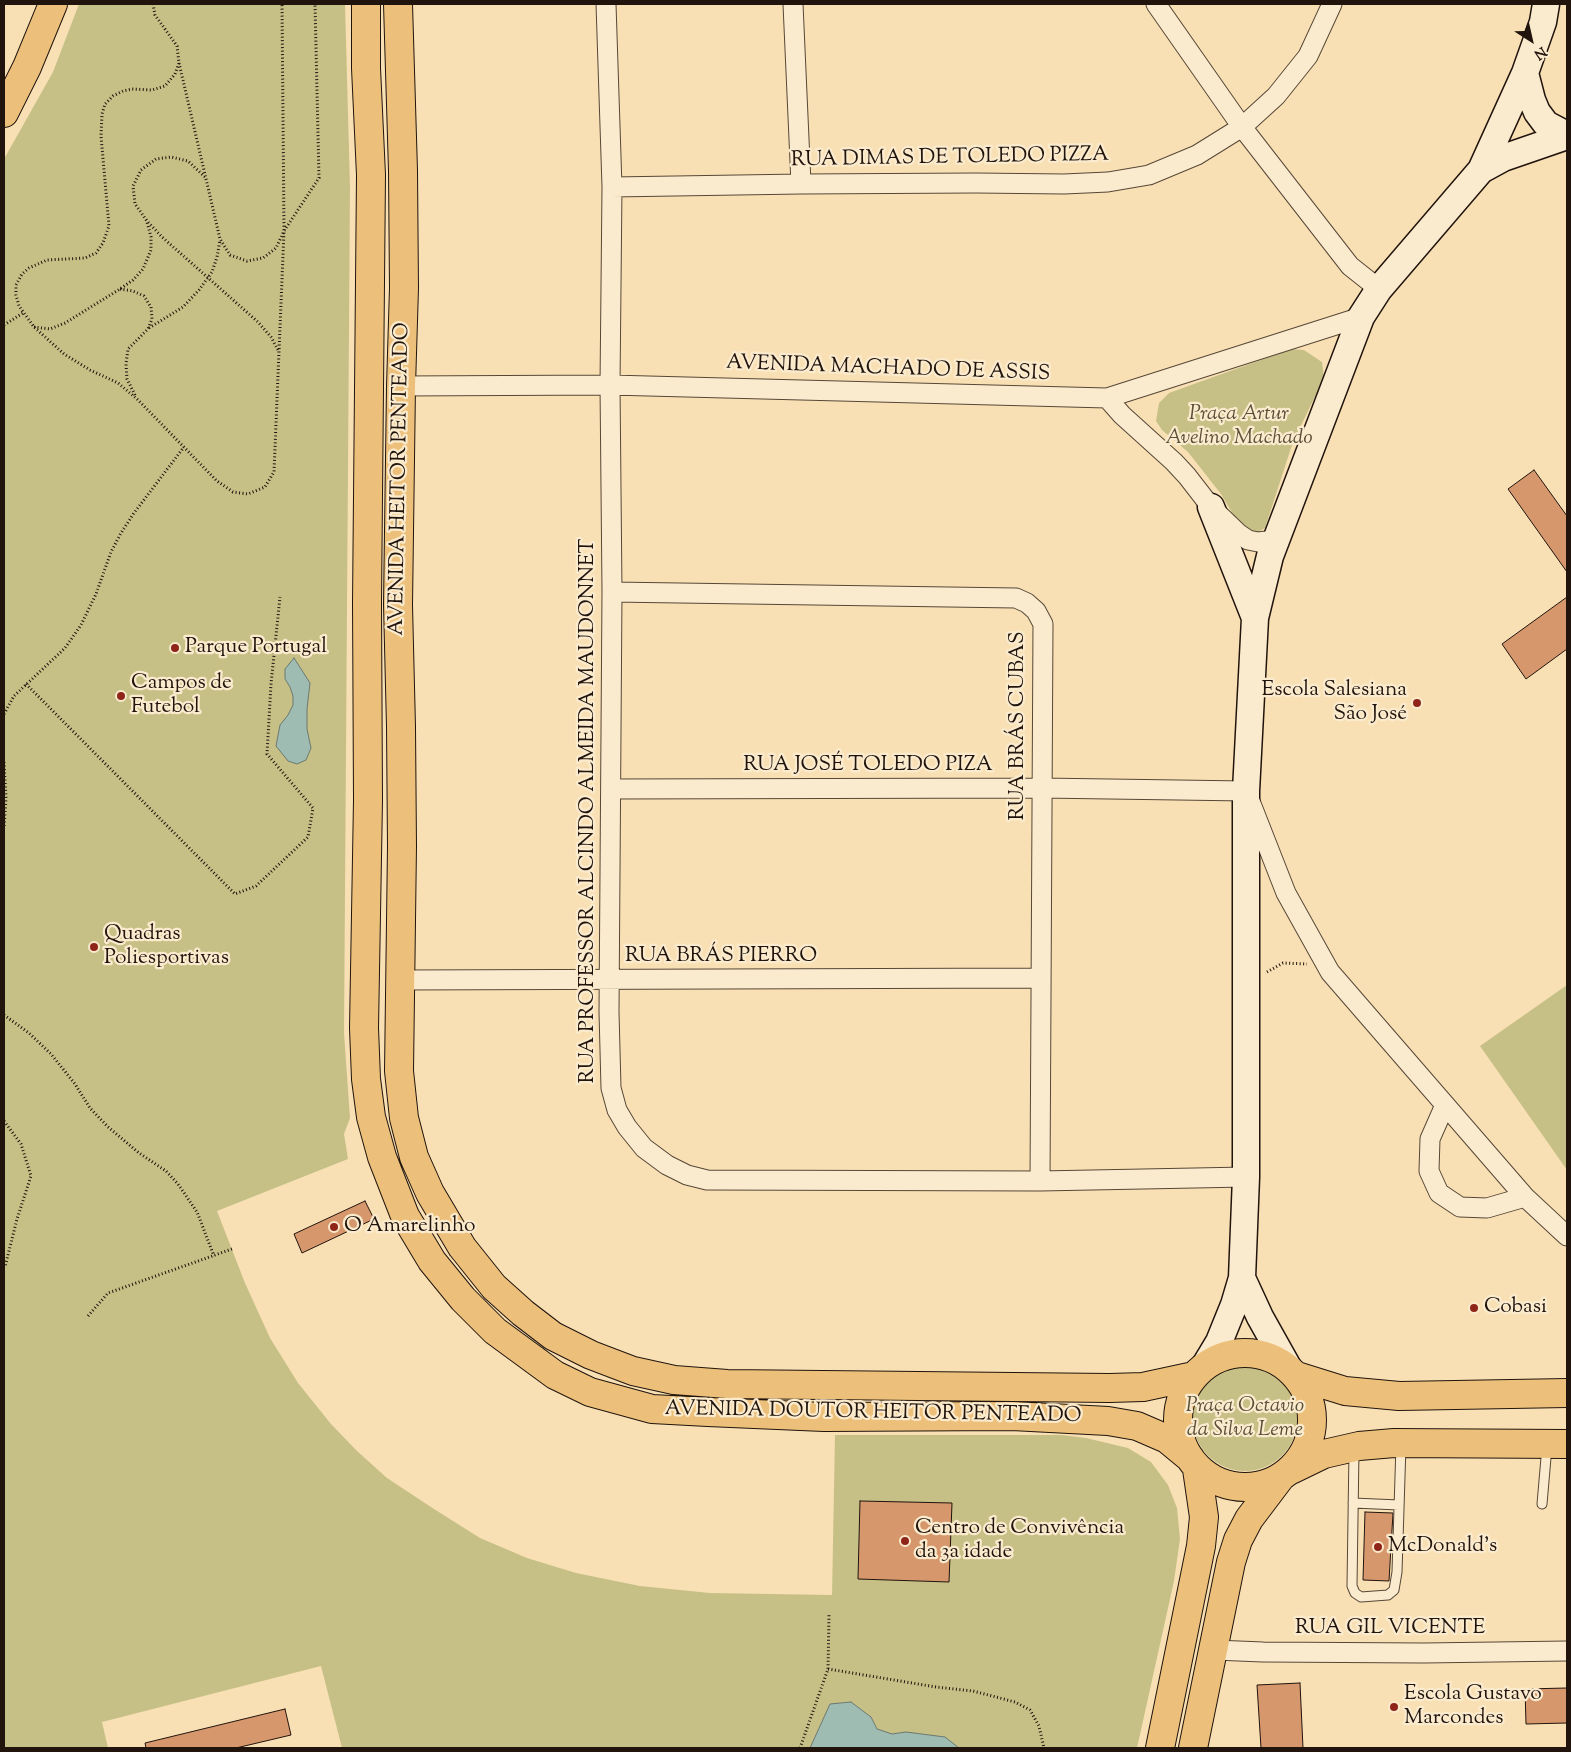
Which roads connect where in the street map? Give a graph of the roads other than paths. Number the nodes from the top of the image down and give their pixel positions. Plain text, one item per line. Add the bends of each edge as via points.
1 (53, 4) edge
2 (366, 4) edge
3 (398, 4) edge
4 (606, 4) edge
5 (793, 4) edge
6 (1156, 4) edge
7 (1332, 4) edge
8 (1546, 4) edge
9 (1525, 73) junction
10 (4, 114) edge
11 (1242, 127) junction
12 (1567, 136) edge
13 (1481, 170) junction
14 (801, 184) junction
15 (612, 187) junction
16 (1379, 289) junction
17 (1361, 317) junction
18 (610, 385) junction
19 (401, 386) junction
20 (1107, 398) junction
21 (1211, 507) junction
22 (1276, 540) junction
23 (612, 592) junction
24 (1255, 618) junction
25 (367, 690) joint
26 (1041, 788) junction
27 (611, 789) junction
28 (1246, 791) junction
29 (401, 967) junction
30 (1041, 978) junction
31 (610, 980) junction
32 (1445, 1105) junction
33 (1246, 1177) junction
34 (1040, 1181) junction
35 (1525, 1197) junction
36 (1567, 1236) edge
37 (1242, 1278) junction
38 (1292, 1371) junction
39 (1199, 1372) junction
40 (1567, 1393) edge
41 (1401, 1444) junction
42 (1557, 1444) edge
43 (1354, 1447) junction
44 (1193, 1464) junction
45 (1285, 1474) junction
46 (1353, 1503) junction
47 (1542, 1504) dead end
48 (1399, 1505) junction
49 (1214, 1650) junction
50 (1567, 1651) edge
51 (1160, 1748) edge
52 (1194, 1748) edge

1 - 10 main road
2 - 25 main road, AVENIDA HEITOR PENTEADO via 371,176
3 - 19 main road, AVENIDA HEITOR PENTEADO via 404,288
4 - 15 street, RUA PROFESSOR ALCINDO ALMEIDA MAUDONNET
5 - 14 street
6 - 11 street
7 - 11 street, RUA DIMAS DE TOLEDO PIZZA via 1308,56 1276,96
8 - 9 street
9 - 12 street via 1537,112 1546,124
9 - 13 street
11 - 14 street, RUA DIMAS DE TOLEDO PIZZA via 1197,155 1157,172 1108,182
11 - 16 street via 1350,266
12 - 13 street via 1503,158
13 - 16 street
14 - 15 street, RUA DIMAS DE TOLEDO PIZZA
15 - 18 street, RUA PROFESSOR ALCINDO ALMEIDA MAUDONNET
16 - 17 street
17 - 20 street, AVENIDA MACHADO DE ASSIS
17 - 22 street
18 - 19 street, AVENIDA MACHADO DE ASSIS
18 - 20 street, AVENIDA MACHADO DE ASSIS
18 - 23 street, RUA PROFESSOR ALCINDO ALMEIDA MAUDONNET
19 - 29 main road, AVENIDA HEITOR PENTEADO via 398,605
20 - 21 street via 1181,469
21 - 22 street via 1248,540
21 - 24 street
22 - 24 street
23 - 26 street, RUA BRÁS CUBAS via 1016,598 1027,603 1043,624
23 - 27 street, RUA PROFESSOR ALCINDO ALMEIDA MAUDONNET
24 - 28 street
25 - 44 main road, AVENIDA DOUTOR HEITOR PENTEADO via 364,1028 371,1117 382,1157 405,1216 450,1284 495,1330 556,1375 590,1392 652,1409 824,1417 1012,1416 1108,1421 1137,1426 1167,1439
26 - 27 street, RUA JOSÉ TOLEDO PIZA
26 - 28 street, RUA JOSÉ TOLEDO PIZA
26 - 30 street, RUA BRÁS CUBAS
27 - 31 street, RUA PROFESSOR ALCINDO ALMEIDA MAUDONNET
28 - 32 street via 1286,893 1325,964
28 - 33 street
29 - 31 street, RUA BRÁS PIERRO
29 - 39 main road, AVENIDA DOUTOR HEITOR PENTEADO via 399,1071 404,1118 414,1157 430,1192 462,1247 494,1287 553,1336 592,1356 632,1371 674,1380 727,1384 1110,1388 1143,1387
30 - 31 street, RUA BRÁS PIERRO
30 - 34 street, RUA BRÁS CUBAS
31 - 34 street, RUA PROFESSOR ALCINDO ALMEIDA MAUDONNET via 611,1088 617,1110 644,1148 687,1175 707,1180
32 - 35 street
32 - 35 street via 1430,1139 1429,1172 1439,1193 1460,1207 1487,1208
33 - 34 street, RUA PROFESSOR ALCINDO ALMEIDA MAUDONNET
33 - 37 street
35 - 36 street
37 - 38 street via 1260,1317
37 - 39 street via 1219,1342
38 - 39 main road via 1271,1358 1252,1353 1218,1359
38 - 40 main road via 1345,1390 1399,1396
38 - 45 main road via 1311,1406 1312,1429 1305,1451
39 - 44 main road via 1182,1399 1178,1418 1180,1438
41 - 42 main road
41 - 43 main road
41 - 48 lane
42 - 47 lane
43 - 45 main road via 1324,1454
43 - 46 lane
44 - 45 main road via 1221,1483 1240,1487 1261,1486
44 - 51 main road via 1204,1517 1202,1546
45 - 49 main road via 1249,1519 1238,1540
46 - 48 lane
46 - 48 lane via 1352,1586 1361,1597 1388,1595 1394,1590
49 - 50 street, RUA GIL VICENTE
49 - 52 main road

